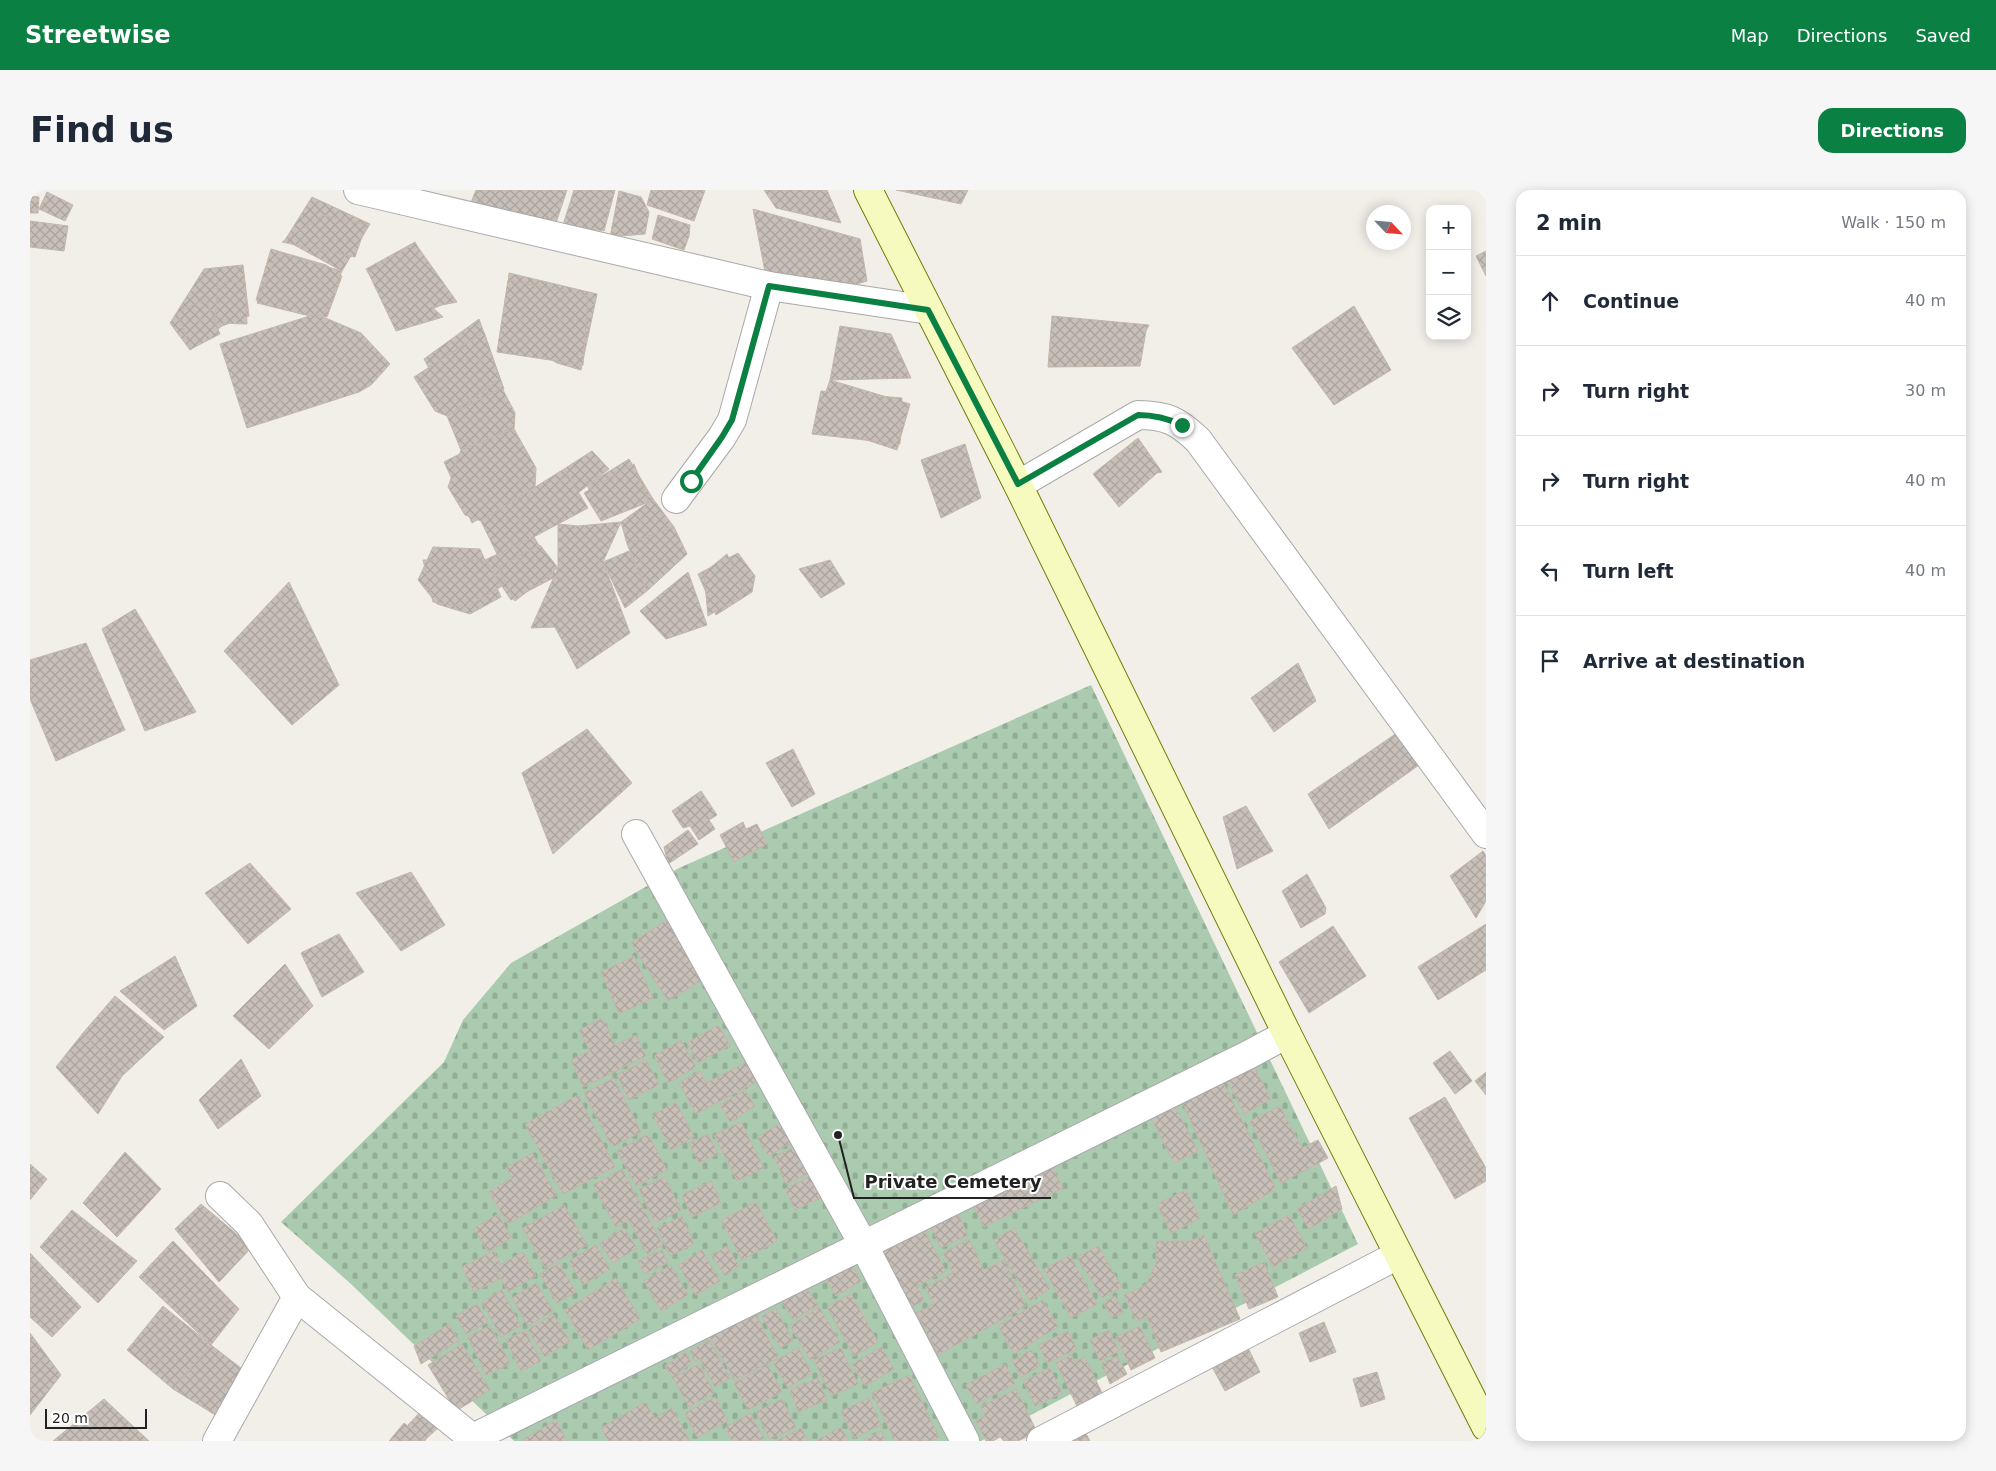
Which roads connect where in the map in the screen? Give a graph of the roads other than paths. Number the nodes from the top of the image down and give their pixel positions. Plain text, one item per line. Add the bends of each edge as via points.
1 (358, 190) edge
2 (868, 190) edge
3 (769, 286) junction
4 (928, 310) junction
5 (1018, 484) junction
6 (676, 499) dead end
7 (636, 834) dead end
8 (1486, 834) edge
9 (1287, 1034) junction
10 (220, 1196) dead end
11 (863, 1244) junction
12 (1398, 1255) junction
13 (298, 1297) junction
14 (1486, 1427) edge
15 (474, 1440) edge
16 (217, 1441) edge
17 (966, 1441) edge
18 (1041, 1441) edge

1 - 3 street
2 - 4 street
3 - 4 street
3 - 6 street via 732,420
4 - 5 street
5 - 8 street via 1138,415 1153,415 1182,425 1204,448
5 - 9 street
7 - 11 street
9 - 11 street
9 - 12 street
10 - 13 street via 249,1224
11 - 15 street
11 - 17 street
12 - 14 street
12 - 18 street
13 - 15 street
13 - 16 street

